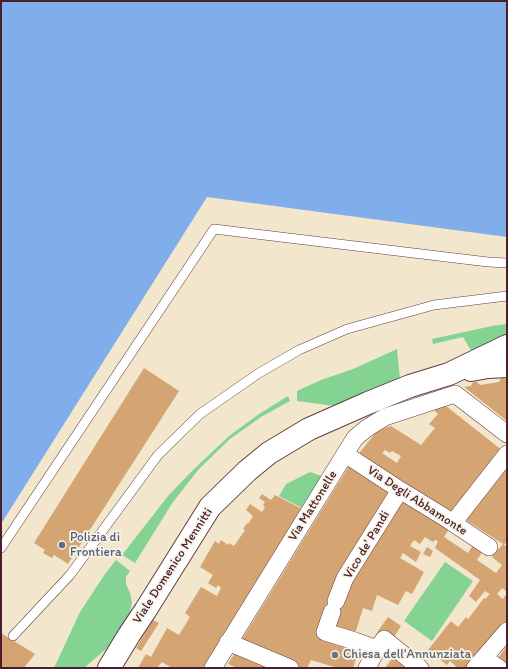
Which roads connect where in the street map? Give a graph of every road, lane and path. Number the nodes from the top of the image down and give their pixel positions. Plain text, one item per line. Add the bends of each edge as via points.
1 (507, 263) edge
2 (507, 296) edge
3 (507, 346) edge
4 (507, 366) edge
5 (452, 384) junction
6 (507, 434) edge
7 (345, 454) junction
8 (507, 454) edge
9 (400, 490) junction
10 (453, 523) junction
11 (489, 547) dead end
12 (1, 548) edge
13 (507, 630) edge
14 (129, 635) junction
15 (14, 636) dead end
16 (228, 642) junction
17 (381, 644) junction
18 (480, 663) edge
19 (93, 668) edge
20 (109, 668) edge
21 (213, 668) edge
22 (290, 668) edge
23 (367, 668) edge
24 (420, 668) edge
25 (499, 668) edge

1 - 12 lane via 214,229
2 - 15 lane via 434,304 347,329 298,350 259,373 200,414 158,455 70,575
3 - 5 street, Viale Domenico Mennitti
4 - 5 street, Viale Domenico Mennitti via 488,367
5 - 6 street
5 - 7 street, Via Mattonelle via 366,428 355,438
5 - 14 street, Viale Domenico Mennitti via 410,386 309,429 269,453 210,507
7 - 9 street, Via Degli Abbamonte
7 - 16 street, Via Mattonelle
8 - 10 street
9 - 10 street, Via Degli Abbamonte
9 - 17 street, Vico de' Pandi via 345,578 325,632 355,641
10 - 11 street, Via Degli Abbamonte
13 - 18 street
14 - 19 street, Viale Domenico Mennitti
14 - 20 street, Viale Domenico Mennitti
16 - 21 street, Via Mattonelle
16 - 22 street
17 - 23 street
17 - 24 street
18 - 25 street

